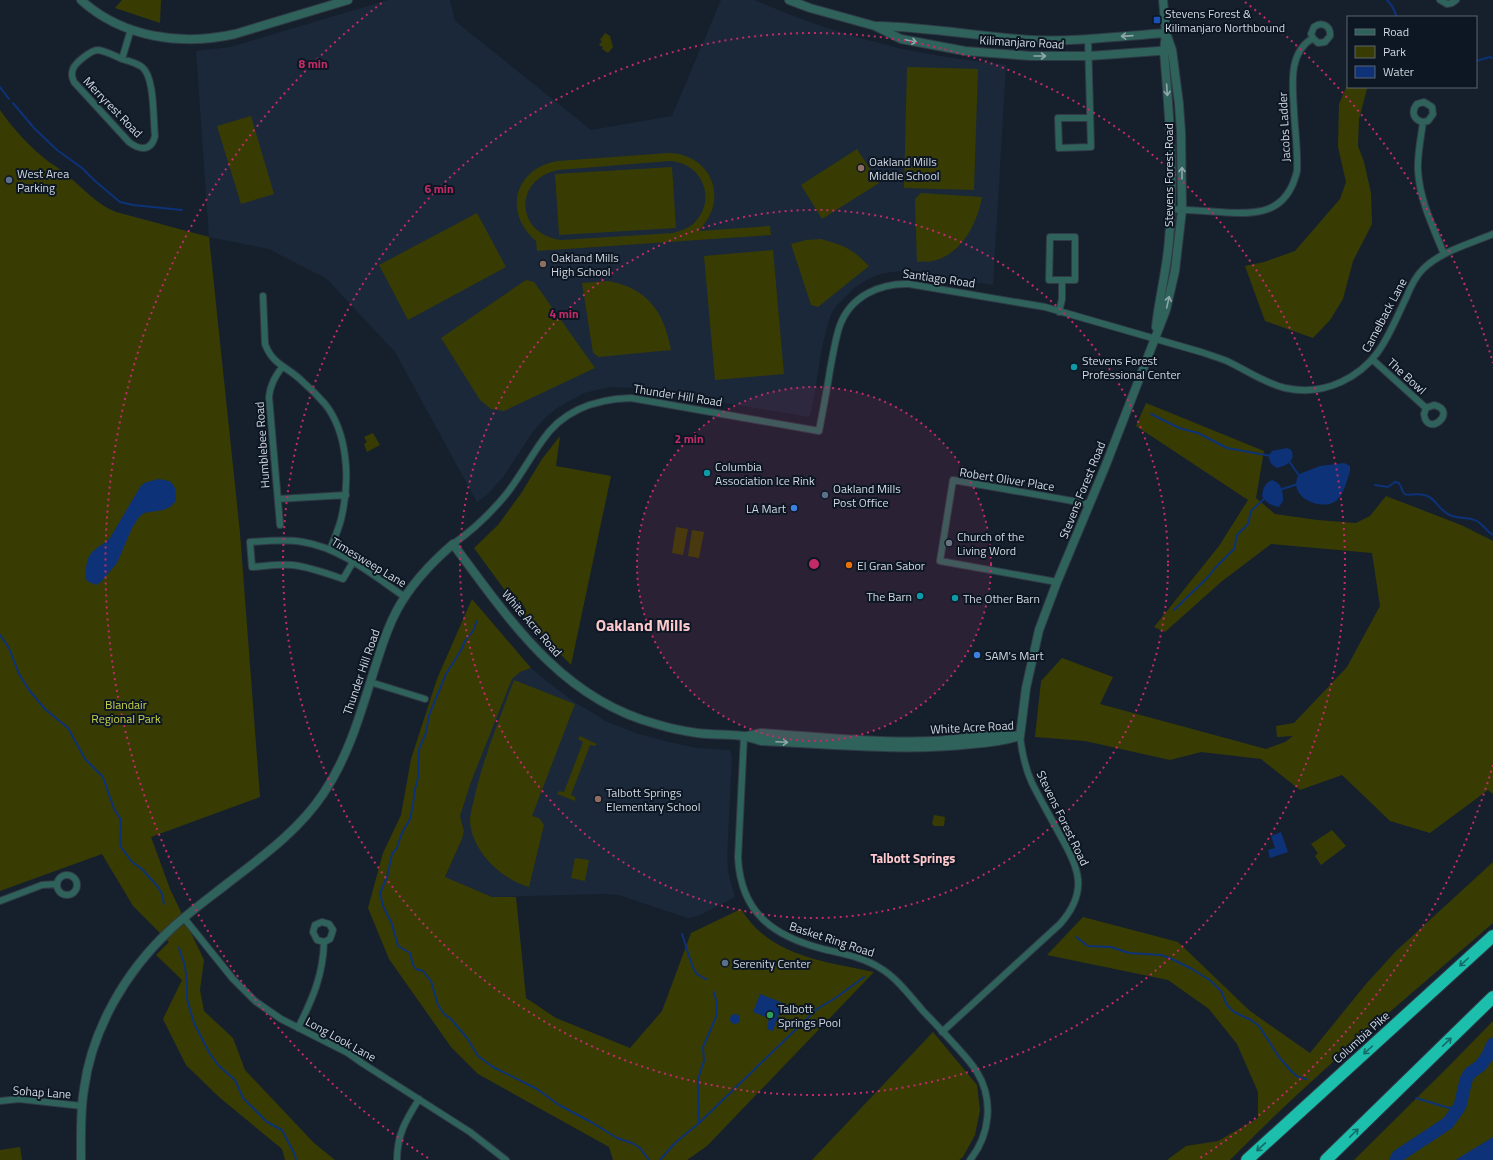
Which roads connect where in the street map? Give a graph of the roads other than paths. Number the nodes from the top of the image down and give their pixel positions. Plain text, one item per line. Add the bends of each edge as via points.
1 (81, 0) edge
2 (348, 0) edge
3 (789, 0) edge
4 (1163, 0) edge
5 (1440, 0) edge
6 (1456, 0) edge
7 (875, 26) junction
8 (131, 29) junction
9 (1166, 33) junction
10 (1313, 38) dead end
11 (1088, 39) junction
12 (1168, 50) junction
13 (1089, 56) junction
14 (122, 58) junction
15 (1090, 118) junction
16 (1423, 122) dead end
17 (1171, 209) junction
18 (1182, 210) junction
19 (1493, 234) edge
20 (1444, 254) junction
21 (1062, 280) junction
22 (263, 296) dead end
23 (1059, 312) junction
24 (1154, 338) junction
25 (1373, 360) junction
26 (282, 367) junction
27 (1426, 408) dead end
28 (819, 431) joint
29 (346, 494) junction
30 (278, 500) junction
31 (1090, 504) junction
32 (280, 525) dead end
33 (453, 544) junction
34 (330, 550) junction
35 (353, 562) junction
36 (1057, 582) junction
37 (405, 597) junction
38 (370, 682) junction
39 (425, 699) dead end
40 (744, 736) junction
41 (1020, 736) junction
42 (57, 884) dead end
43 (0, 900) edge
44 (184, 918) junction
45 (1493, 936) edge
46 (324, 942) dead end
47 (1493, 997) edge
48 (298, 1028) junction
49 (942, 1032) junction
50 (419, 1099) junction
51 (0, 1101) edge
52 (82, 1106) junction
53 (81, 1160) edge
54 (397, 1160) edge
55 (506, 1160) edge
56 (970, 1160) edge
57 (1247, 1160) edge
58 (1326, 1160) edge

1 - 8 street via 101,14
2 - 8 street via 217,38 170,39
3 - 7 street, Kilimanjaro Road
4 - 9 street, Stevens Forest Road
5 - 6 street via 1447,4
7 - 11 street, Kilimanjaro Road via 1033,40
7 -> 13 street, Kilimanjaro Road via 901,39 965,51 1031,56
8 - 14 street
9 -> 11 street, Kilimanjaro Road
9 - 12 street, Stevens Forest Road
10 - 18 street, Jacobs Ladder via 1302,46 1293,69 1297,166 1295,179 1288,193 1272,208 1249,214
11 - 13 street
12 - 13 street, Kilimanjaro Road
12 -> 17 street, Stevens Forest Road
18 -> 12 street, Stevens Forest Road via 1181,125
13 - 15 street
14 - 14 street, Merryrest Road via 100,51 92,52 74,67 72,78 129,142 146,148 155,136 150,82 146,70
15 - 15 street via 1091,147 1059,148 1058,118
16 - 20 street via 1418,170 1421,194
17 - 18 street, Jacobs Ladder
17 - 24 street, Stevens Forest Road via 1166,270
24 -> 18 street, Stevens Forest Road via 1166,310 1171,288
19 - 20 street, Camelback Lane
20 - 25 street, Camelback Lane via 1431,262 1417,276
21 - 21 street via 1050,280 1050,237 1075,237 1075,280
21 - 23 street
22 - 26 street via 265,344
23 - 24 street, Santiago Road
23 - 28 street, Santiago Road via 1020,302 909,284 891,284 873,290 852,306 840,324
24 - 25 street, Camelback Lane via 1226,361 1274,384 1296,389 1317,389 1335,385 1360,371
24 - 31 street, Stevens Forest Road
25 - 27 street, The Bowl
26 - 29 street via 316,394 331,414 344,451
26 - 30 street, Humblebee Road via 272,382 269,397
28 - 33 street, Thunder Hill Road via 631,398 601,401 574,411 555,425 496,507
29 - 30 street
29 - 34 street via 342,516
30 - 32 street, Humblebee Road
31 - 36 street, Stevens Forest Road
31 - 36 street, Robert Oliver Place via 953,480 940,561
33 - 37 street, Thunder Hill Road via 425,571
33 - 40 street, White Acre Road via 529,643 580,689 627,714 654,724 698,733
34 - 35 street, Timesweep Lane
34 - 35 street, Timesweep Lane via 302,541 250,542 252,567 293,565 343,579
35 - 37 street, Timesweep Lane
36 - 41 street, Stevens Forest Road via 1033,654
37 - 38 street, Thunder Hill Road via 391,624
38 - 39 street
38 - 44 street, Thunder Hill Road via 342,762 312,810 284,839
40 - 41 street, White Acre Road via 761,733 933,741 1008,734
40 - 49 street, Basket Ring Road via 739,874 747,898 756,912 765,922 792,940 859,958 882,968
41 - 49 street, Stevens Forest Road via 1026,770 1069,850 1078,873 1076,901 1060,924
42 - 43 street via 42,885
44 - 48 street, Long Look Lane via 245,992 276,1016
44 - 52 street, Thunder Hill Road via 144,957 113,1004 92,1055
45 -> 57 highway, Columbia Pike
46 - 48 street via 319,980 312,1001
58 -> 47 highway
48 - 50 street, Long Look Lane via 348,1054
49 - 56 street via 977,1072 985,1093 987,1127 981,1144
50 - 54 street via 401,1132
50 - 55 street, Long Look Lane via 480,1138
51 - 52 street, Sohap Lane via 19,1099
52 - 53 street, Thunder Hill Road

